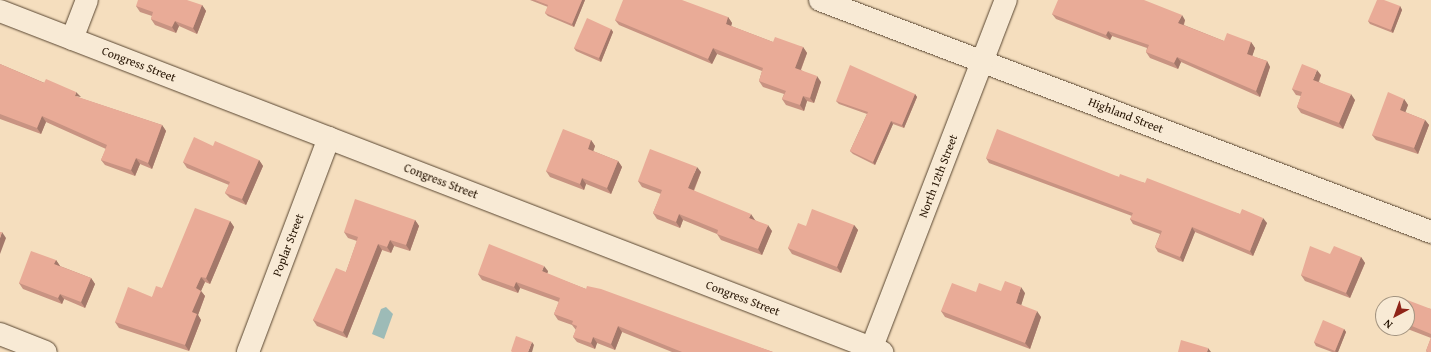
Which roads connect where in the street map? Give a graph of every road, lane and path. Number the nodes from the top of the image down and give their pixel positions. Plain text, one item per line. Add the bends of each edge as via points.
1 (87, 0) edge
2 (820, 0) edge
3 (1006, 0) edge
4 (0, 11) edge
5 (72, 39) junction
6 (982, 61) junction
7 (329, 138) junction
8 (1431, 232) edge
9 (0, 334) edge
10 (874, 351) edge
11 (46, 352) edge
12 (248, 352) edge

1 - 5 street
2 - 6 street, Highland Street
3 - 6 street, North 12th Street
4 - 5 street, Congress Street
5 - 7 street, Congress Street
6 - 8 street, Highland Street
6 - 10 street, North 12th Street
7 - 10 street, Congress Street
7 - 12 street, Poplar Street
9 - 11 street

